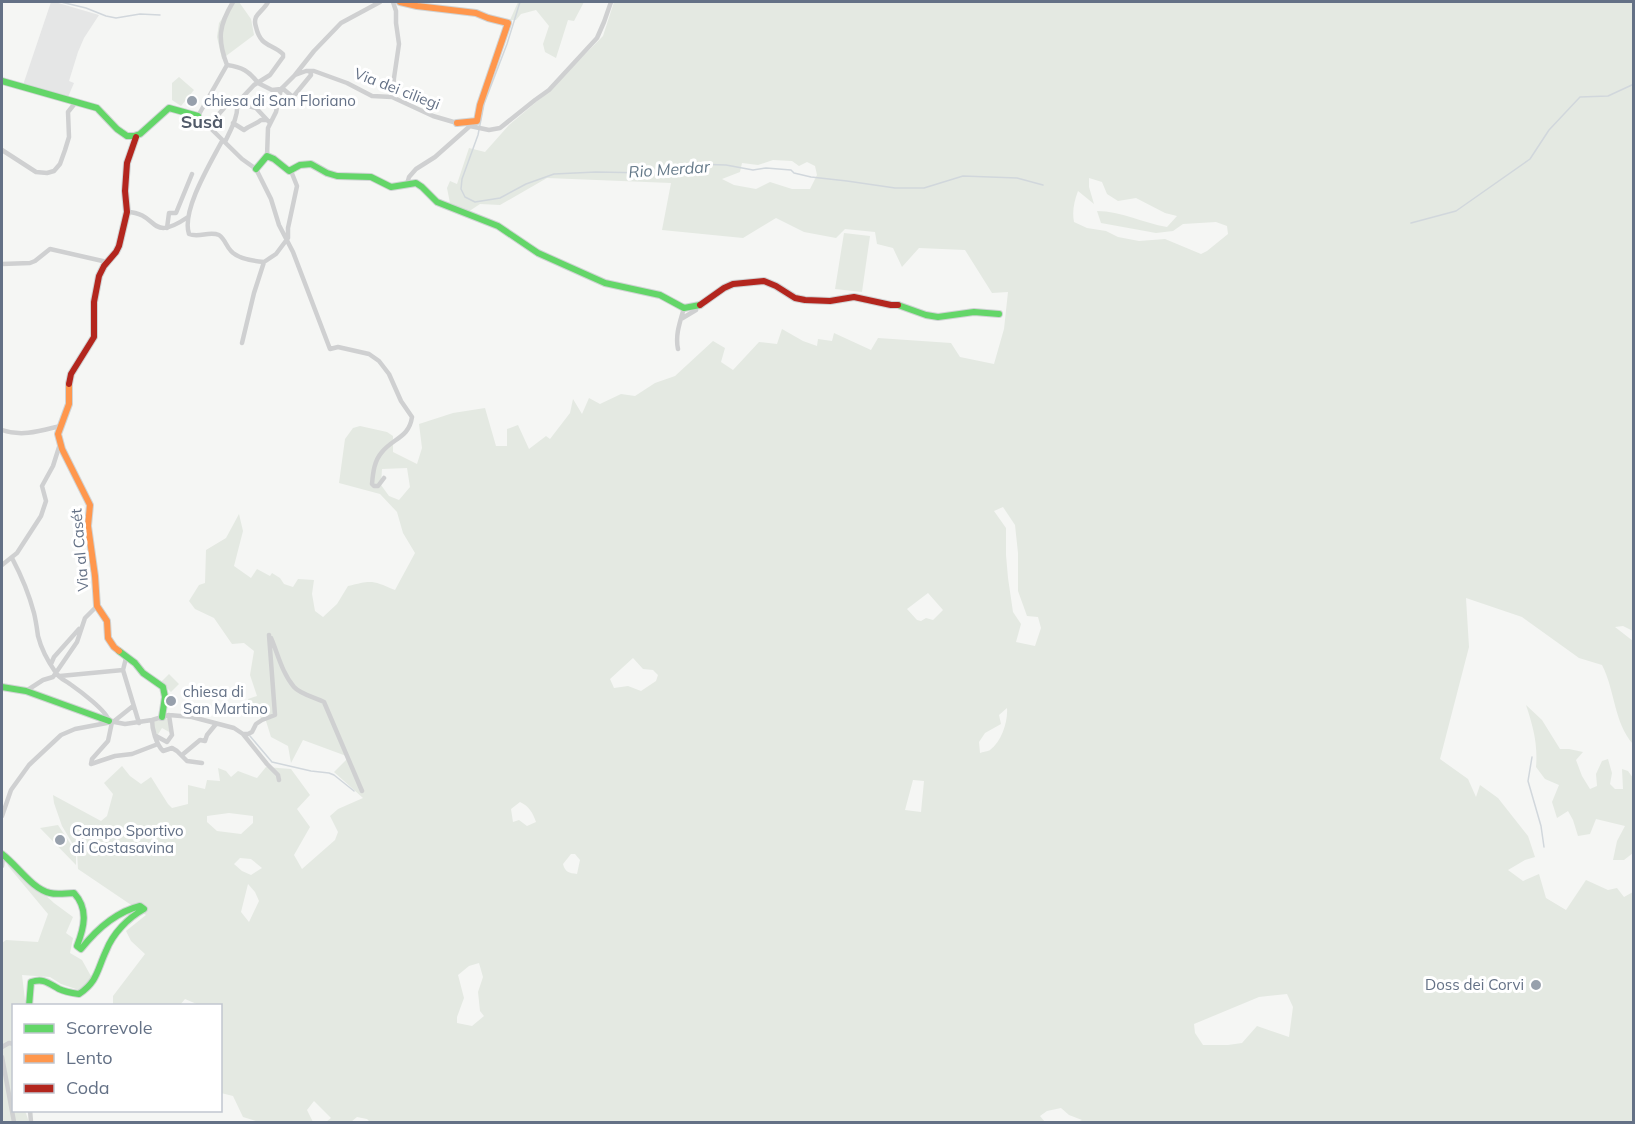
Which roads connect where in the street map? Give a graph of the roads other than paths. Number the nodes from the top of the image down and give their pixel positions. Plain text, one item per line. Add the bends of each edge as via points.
1 (233, 2) edge
2 (268, 2) edge
3 (380, 2) edge
4 (393, 2) edge
5 (400, 2) edge
6 (611, 2) edge
7 (227, 65) junction
8 (310, 71) junction
9 (295, 75) junction
10 (2, 81) edge
11 (258, 83) junction
12 (281, 89) junction
13 (392, 97) junction
14 (76, 102) junction
15 (237, 104) junction
16 (198, 116) junction
17 (268, 122) junction
18 (233, 123) junction
19 (458, 123) junction
20 (207, 125) junction
21 (473, 127) junction
22 (463, 133) junction
23 (136, 137) junction
24 (223, 142) junction
25 (2, 150) edge
26 (267, 156) junction
27 (256, 169) junction
28 (291, 171) junction
29 (192, 174) dead end
30 (407, 184) junction
31 (127, 212) junction
32 (188, 217) junction
33 (167, 228) junction
34 (287, 240) junction
35 (107, 262) junction
36 (264, 262) junction
37 (2, 264) edge
38 (684, 308) junction
39 (699, 308) junction
40 (999, 314) dead end
41 (681, 320) junction
42 (242, 343) dead end
43 (678, 349) dead end
44 (60, 426) junction
45 (2, 430) edge
46 (60, 444) junction
47 (384, 478) dead end
48 (12, 558) junction
49 (2, 565) edge
50 (97, 606) junction
51 (83, 624) junction
52 (126, 658) junction
53 (51, 665) junction
54 (123, 670) junction
55 (57, 674) junction
56 (2, 687) edge
57 (26, 691) junction
58 (133, 706) junction
59 (166, 716) junction
60 (153, 720) junction
61 (111, 722) junction
62 (139, 723) junction
63 (216, 724) junction
64 (243, 734) junction
65 (156, 736) junction
66 (158, 744) junction
67 (182, 755) junction
68 (202, 763) dead end
69 (279, 780) dead end
70 (362, 791) dead end
71 (2, 816) edge
72 (2, 854) edge
73 (2, 866) edge
74 (29, 1004) edge
75 (2, 1057) edge
76 (12, 1111) edge

1 - 7 street via 220,29
2 - 11 street via 255,23 266,45 284,54 270,75
3 - 9 street via 341,23
4 - 13 street via 399,44
5 - 19 street via 476,13 508,23 477,121
6 - 21 street via 597,38 549,90 503,127
7 - 11 street via 241,67
7 - 16 street
8 - 9 street
8 - 12 street via 311,75 293,97
8 - 13 street, Via dei ciliegi via 372,96
9 - 12 street
10 - 14 street
11 - 12 street via 272,90
11 - 15 street
12 - 17 street via 276,112
13 - 19 street, Via dei ciliegi
14 - 23 street via 97,108 119,132
14 - 25 street via 68,112 69,137 54,171 36,172
15 - 17 street via 256,108
15 - 18 street
15 - 20 street via 225,107
16 - 20 street
16 - 23 street via 169,108
17 - 18 street via 252,123 244,130
17 - 26 street
18 - 24 street
19 - 21 street, Via dei ciliegi
19 - 22 street
20 - 24 street
21 - 22 street
22 - 30 street via 416,169
23 - 31 street via 127,163
24 - 27 street
24 - 32 street
26 - 27 street
26 - 28 street
27 - 34 street
28 - 30 street via 311,164 337,176 371,177 391,187
28 - 34 street via 297,186
29 - 33 street via 176,213 169,213
30 - 38 street via 419,184 437,202 498,226 538,253 598,280 660,295
31 - 33 street via 141,214 156,227
31 - 35 street via 119,246
32 - 33 street
32 - 36 street via 192,235 218,235 236,255
34 - 36 street
34 - 47 street via 330,349 338,347 369,354 379,361 412,417 407,431 377,459 372,484 378,486
35 - 37 street via 50,249 30,263
35 - 44 street via 96,288 94,338 71,374 69,405
36 - 42 street
38 - 39 street
38 - 41 street
39 - 40 street via 733,284 764,281 805,300 854,297 938,317 974,312
39 - 41 street
41 - 43 street
44 - 45 street via 14,434
44 - 46 street
46 - 48 street via 42,486 46,501 43,512
46 - 50 street, Via al Casét via 90,505 88,526
48 - 49 street
48 - 53 street
50 - 51 street
50 - 52 street, Via al Casét via 107,621 108,638
51 - 53 street
51 - 55 street
52 - 54 street
52 - 59 street, Via al Casét via 163,687
53 - 55 street
54 - 55 street
54 - 58 street
55 - 57 street
55 - 61 street
56 - 57 street
57 - 61 street
58 - 61 street
58 - 62 street
59 - 60 street
59 - 63 street via 192,717
59 - 65 street via 172,735 167,742
60 - 62 street
60 - 65 street
61 - 62 street
61 - 66 street via 108,741 91,764
61 - 71 street via 61,735 29,765 10,790
63 - 64 street
63 - 67 street via 206,741 200,740
64 - 69 street
64 - 70 street via 275,715 269,635 295,688 324,702
65 - 66 street
66 - 67 street via 163,751 172,748
67 - 68 street via 187,761
72 - 73 street
72 - 74 street via 42,890 52,894 74,893 81,898 84,930 77,946 81,949 121,913 132,907 144,909 110,943 89,988 79,994 60,990 51,982 34,980
75 - 76 street

